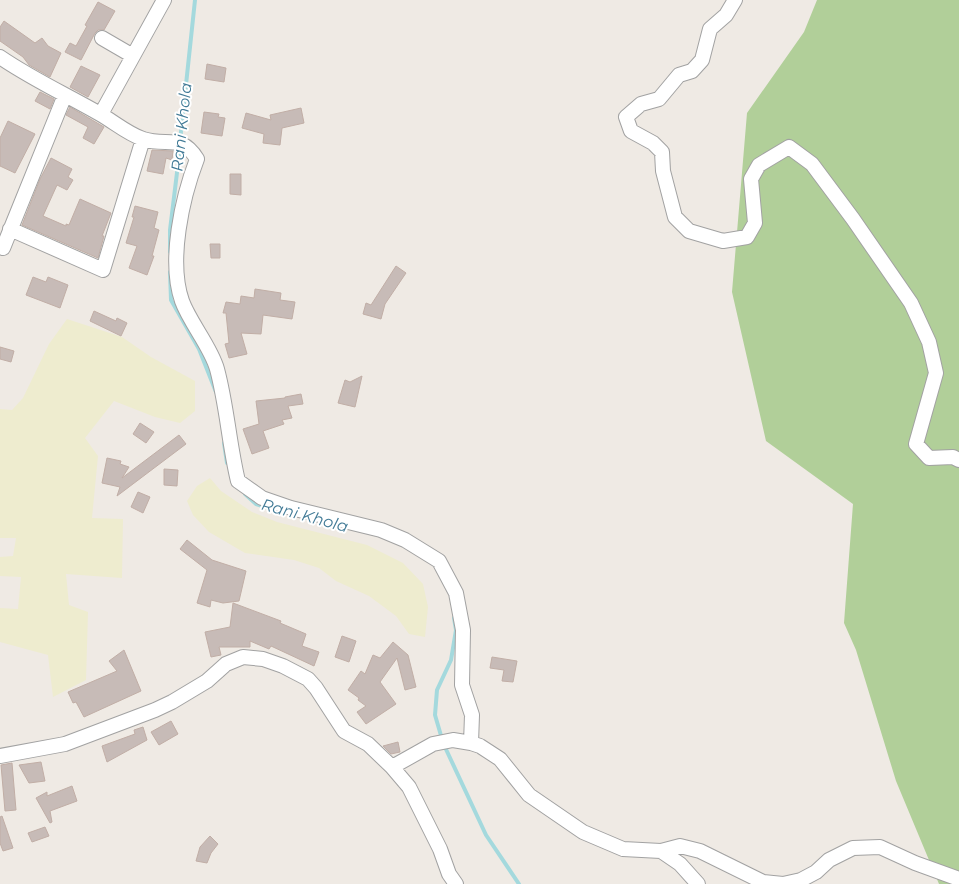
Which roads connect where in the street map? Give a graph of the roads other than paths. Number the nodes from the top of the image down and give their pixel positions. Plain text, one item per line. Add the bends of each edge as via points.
1 (164, 0) edge
2 (735, 0) edge
3 (102, 38) dead end
4 (133, 56) junction
5 (0, 57) edge
6 (65, 96) junction
7 (101, 114) junction
8 (143, 139) junction
9 (10, 229) junction
10 (3, 248) dead end
11 (959, 460) edge
12 (471, 743) junction
13 (0, 756) edge
14 (392, 767) junction
15 (661, 851) junction
16 (959, 879) edge
17 (456, 884) edge
18 (698, 884) edge

1 - 4 street
2 - 11 street via 726,15 710,29 702,60 692,71 679,75 659,99 642,104 626,117 631,131 662,152 663,171 676,217 689,231 723,241 747,237 755,223 751,179 759,165 789,147 812,164 911,303 929,342 936,373 916,444 929,458 953,457
3 - 4 street
4 - 7 street
5 - 6 street
6 - 7 street
6 - 9 street
7 - 8 street
8 - 9 street via 103,270
8 - 12 street via 186,145 197,159 188,182 177,240 176,274 182,301 216,366 238,481 262,498 291,508 381,530 439,561 456,593 463,630 462,685 472,715
9 - 10 street
12 - 14 street via 453,740 433,744
12 - 15 street via 500,759 529,795 583,832 623,850
13 - 14 street via 65,744 155,710 207,680 226,664 243,657 263,659 308,679 344,731 368,744
14 - 17 street via 409,787
15 - 16 street via 680,846 690,848 763,882 783,884 801,880 853,848 880,847
15 - 18 street via 680,864

